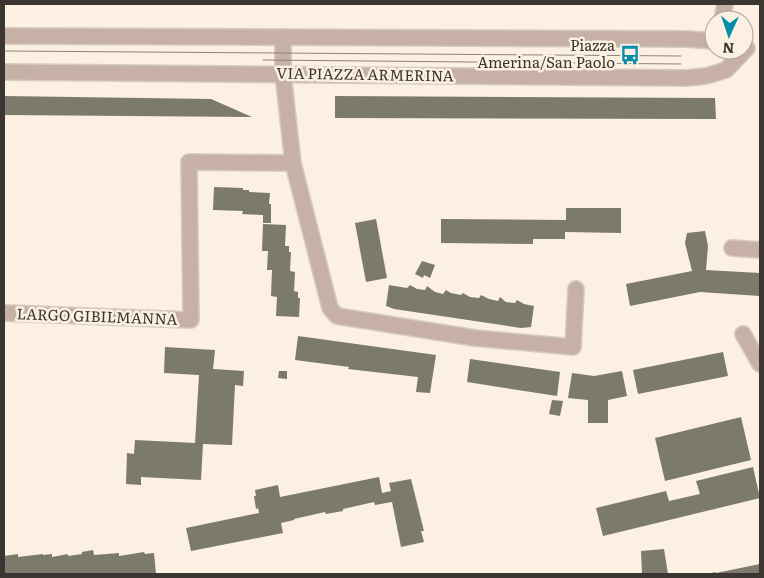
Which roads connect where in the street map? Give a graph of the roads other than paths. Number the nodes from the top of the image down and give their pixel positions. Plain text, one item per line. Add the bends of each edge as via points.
1 (4, 36) edge
2 (283, 37) junction
3 (704, 40) edge
4 (737, 60) edge
5 (4, 72) edge
6 (283, 74) junction
7 (293, 163) junction
8 (732, 248) dead end
9 (760, 250) edge
10 (576, 289) dead end
11 (4, 314) edge
12 (743, 334) dead end
13 (760, 364) edge

1 - 2 street
2 - 3 street
2 - 6 street
4 - 6 street, VIA PIAZZA ARMERINA via 726,70 686,78
5 - 6 street, VIA PIAZZA ARMERINA
6 - 7 street
7 - 10 street via 330,308 338,316 475,338 573,347
7 - 11 street, LARGO GIBILMANNA via 189,162 191,320
8 - 9 street
12 - 13 street

